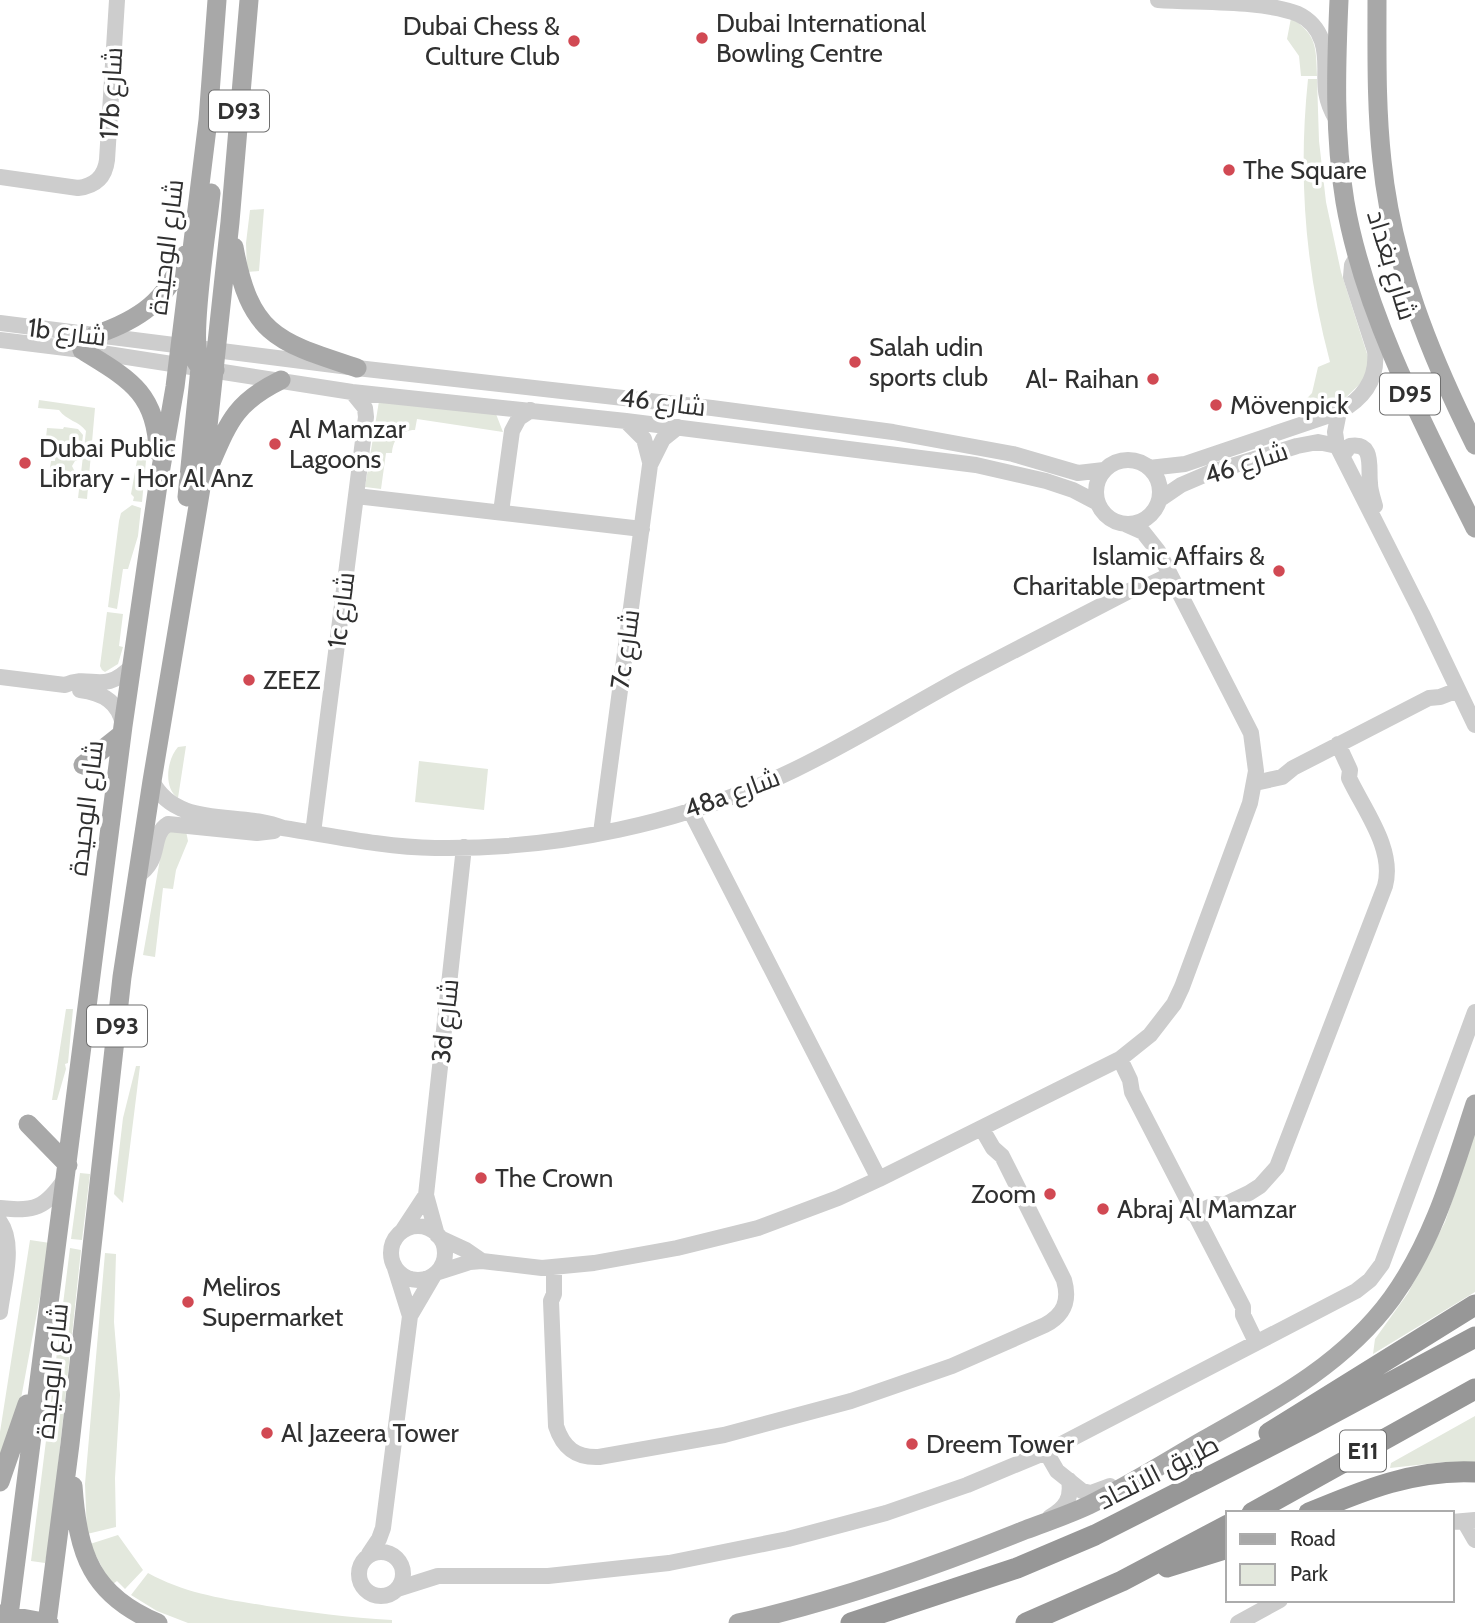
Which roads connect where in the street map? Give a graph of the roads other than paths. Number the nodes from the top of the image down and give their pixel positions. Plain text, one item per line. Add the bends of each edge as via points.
1 (117, 0) edge
2 (218, 0) edge
3 (249, 0) edge
4 (1158, 0) edge
5 (1305, 0) edge
6 (1339, 0) edge
7 (1377, 0) edge
8 (1272, 8) junction
9 (208, 120) junction
10 (1337, 121) junction
11 (0, 177) edge
12 (230, 222) junction
13 (192, 238) junction
14 (1358, 254) junction
15 (0, 323) edge
16 (0, 340) edge
17 (89, 343) junction
18 (198, 358) junction
19 (357, 368) junction
20 (281, 380) junction
21 (352, 392) junction
22 (492, 405) junction
23 (531, 410) junction
24 (1339, 412) junction
25 (626, 421) junction
26 (678, 427) junction
27 (510, 438) junction
28 (1475, 445) edge
29 (1340, 451) junction
30 (650, 465) junction
31 (1149, 468) junction
32 (1104, 470) junction
33 (202, 482) junction
34 (158, 485) junction
35 (356, 496) junction
36 (1098, 503) junction
37 (1157, 505) junction
38 (500, 513) junction
39 (1125, 524) junction
40 (1475, 528) edge
41 (642, 529) junction
42 (1154, 545) junction
43 (1391, 551) junction
44 (189, 559) junction
45 (1167, 569) junction
46 (132, 666) junction
47 (0, 677) edge
48 (1455, 684) junction
49 (65, 685) junction
50 (1475, 725) edge
51 (123, 730) junction
52 (1333, 747) junction
53 (83, 765) dead end
54 (1255, 777) junction
55 (152, 781) junction
56 (690, 810) junction
57 (283, 828) junction
58 (313, 832) junction
59 (601, 833) junction
60 (464, 847) junction
61 (137, 876) junction
62 (1475, 1012) edge
63 (1115, 1062) junction
64 (1475, 1104) edge
65 (28, 1124) dead end
66 (988, 1126) junction
67 (67, 1171) junction
68 (878, 1180) junction
69 (426, 1195) junction
70 (0, 1208) edge
71 (1196, 1219) junction
72 (0, 1222) edge
73 (403, 1230) junction
74 (439, 1236) junction
75 (482, 1261) junction
76 (548, 1268) junction
77 (395, 1269) junction
78 (435, 1274) junction
79 (1475, 1305) edge
80 (0, 1312) edge
81 (410, 1316) junction
82 (1475, 1338) edge
83 (1261, 1339) junction
84 (41, 1363) junction
85 (1475, 1389) edge
86 (70, 1444) junction
87 (1051, 1449) junction
88 (1475, 1472) edge
89 (1066, 1477) junction
90 (1133, 1481) junction
91 (0, 1482) edge
92 (1189, 1488) junction
93 (1256, 1511) edge
94 (1314, 1511) edge
95 (386, 1516) junction
96 (1464, 1521) edge
97 (1226, 1526) edge
98 (1027, 1530) junction
99 (1475, 1540) edge
100 (1226, 1549) edge
101 (369, 1554) junction
102 (399, 1561) junction
103 (438, 1576) junction
104 (1122, 1581) junction
105 (397, 1589) junction
106 (1276, 1602) edge
107 (7, 1619) edge
108 (48, 1623) edge
109 (158, 1623) edge
110 (738, 1623) edge
111 (851, 1623) edge
112 (1026, 1623) edge
113 (1238, 1623) edge

1 - 11 street, 17b شارع via 107,166 96,182 78,188
2 - 9 main road, شارع الوحيدة / D93
3 - 12 main road, شارع الوحيدة / D93
4 - 8 street
5 - 8 street
6 - 10 main road, شارع بغداد / D95
7 - 28 main road, شارع بغداد / D95 via 1377,102 1393,225 1428,344
8 - 10 street via 1304,17 1319,34 1324,48 1325,92
9 - 13 main road, شارع الوحيدة / D93
9 - 18 main road via 216,151 198,314
10 - 14 main road, شارع بغداد / D95 via 1345,204
12 - 18 main road, شارع الوحيدة / D93
12 - 19 main road via 243,288 258,316 296,347
13 - 17 main road via 178,273 161,297 133,320
13 - 18 main road, شارع الوحيدة / D93
14 - 24 street, شارع 46 via 1351,277 1375,351 1375,373 1365,392
14 - 40 main road, شارع بغداد / D95 via 1404,381
15 - 17 street, 1b شارع
16 - 17 street, 1b شارع
17 - 18 street, 1b شارع
17 - 34 main road via 145,401 155,429
18 - 19 street, شارع 46
18 - 20 street, شارع 46
18 - 33 main road, شارع الوحيدة / D93
18 - 34 main road, شارع الوحيدة / D93 via 175,387
18 - 44 main road via 183,541
19 - 32 street, شارع 46 via 606,394 893,432 1013,454 1078,473
20 - 21 street, شارع 46
20 - 33 main road via 251,397 236,412
21 - 22 street, شارع 46
21 - 35 street, 1c شارع via 365,408 366,417
22 - 23 street, شارع 46
22 - 27 street
23 - 25 street, شارع 46
23 - 27 street via 515,424
24 - 29 street via 1335,432
24 - 31 street, شارع 46 via 1185,464
25 - 26 street, شارع 46
25 - 30 street, 7c شارع via 644,439
26 - 30 street, 7c شارع via 663,439
26 - 36 street, شارع 46 via 1011,472 1060,485
27 - 38 street
29 - 37 street, شارع 46 via 1325,442 1307,443 1210,473 1181,485
29 - 43 street
29 - 43 street, شارع 46 via 1356,445 1369,455 1371,492
30 - 41 street, 7c شارع
31 - 32 street via 1131,460
31 - 37 street via 1159,486
32 - 36 street via 1096,486
33 - 44 main road, شارع الوحيدة / D93
34 - 46 main road, شارع الوحيدة / D93
35 - 38 street
35 - 58 street, 1c شارع
36 - 39 street via 1108,517
37 - 39 street via 1142,521
37 - 42 street
38 - 41 street
39 - 42 street
41 - 59 street, 7c شارع
42 - 45 street
43 - 48 street
44 - 55 main road, شارع الوحيدة / D93
45 - 54 street via 1251,733
45 - 56 street, 48a شارع via 1146,576 1139,586 795,770
46 - 49 street via 116,680
46 - 51 main road, شارع الوحيدة / D93
47 - 49 street
48 - 50 street
48 - 52 street
49 - 51 street via 105,696 118,709
51 - 53 main road
51 - 67 main road, شارع الوحيدة / D93
52 - 54 street via 1290,769
52 - 71 street via 1386,854 1385,886 1283,1156 1260,1186 1224,1205 1216,1204
54 - 63 street via 1250,803 1182,987 1163,1021
55 - 57 street, 48a شارع via 163,798 179,810
55 - 61 main road, شارع الوحيدة / D93
56 - 59 street, 48a شارع
56 - 68 street
57 - 58 street, 48a شارع
57 - 61 street, 48a شارع via 257,832 168,824 158,835 151,864
58 - 60 street, 48a شارع via 399,846
59 - 60 street, 48a شارع via 533,844
60 - 69 street, 3d شارع
61 - 86 main road, شارع الوحيدة / D93
62 - 83 street via 1376,1273 1356,1291
63 - 66 street
63 - 71 street via 1130,1080
64 - 90 main road via 1427,1239 1376,1319 1318,1373
65 - 67 main road
66 - 68 street
66 - 76 street via 993,1148 1002,1156 1065,1280 1067,1302 1055,1320 940,1371 851,1401 724,1435 612,1454 585,1451 565,1437 556,1412 554,1294
67 - 70 street via 54,1195 37,1207
67 - 84 main road, شارع الوحيدة / D93
68 - 76 street via 798,1214 718,1239
69 - 73 street, 3d شارع
69 - 74 street, 3d شارع
71 - 83 street via 1243,1307 1243,1315
72 - 80 street via 8,1249
73 - 74 street via 421,1226
73 - 77 street via 392,1243
74 - 75 street
74 - 78 street via 445,1253
75 - 76 street
75 - 78 street
77 - 78 street via 409,1279
77 - 81 street
78 - 81 street
79 - 92 highway via 1246,1447
81 - 95 street
82 - 92 highway, طريق الاتحاد / E11
83 - 87 street
84 - 91 main road
84 - 107 main road, شارع الوحيدة / D93
85 - 93 highway, E11
86 - 108 main road, شارع الوحيدة / D93
86 - 109 main road via 77,1527 87,1562 113,1597
87 - 89 street via 1065,1467
87 - 103 street via 927,1500 788,1539 602,1572
88 - 94 highway via 1405,1477
89 - 90 street via 1074,1487 1091,1493
89 - 98 street via 1071,1489 1066,1504
90 - 98 main road
92 - 111 highway, طريق الاتحاد / E11 via 1017,1569
95 - 101 street via 380,1539
95 - 102 street via 389,1539
96 - 99 street
97 - 104 highway
98 - 110 main road via 875,1587
100 - 104 highway
101 - 102 street via 384,1551
101 - 105 street via 359,1566 363,1588 376,1596
102 - 103 street
102 - 105 street via 403,1577
103 - 105 street
104 - 112 highway
106 - 113 street
107 - 108 main road

